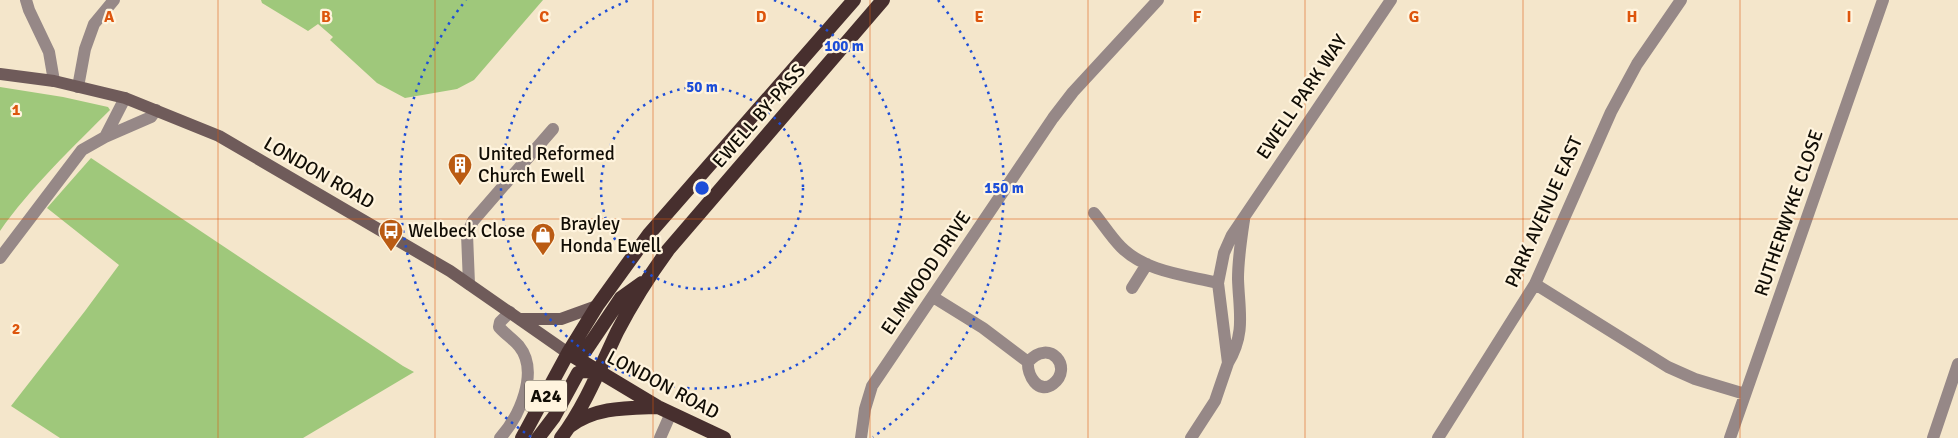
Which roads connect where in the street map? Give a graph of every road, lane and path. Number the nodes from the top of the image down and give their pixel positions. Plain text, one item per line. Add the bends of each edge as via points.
1 (26, 0) edge
2 (114, 0) edge
3 (854, 0) edge
4 (883, 0) edge
5 (1158, 0) edge
6 (1391, 0) edge
7 (1681, 0) edge
8 (1883, 0) edge
9 (0, 74) edge
10 (54, 81) junction
11 (78, 87) junction
12 (125, 98) junction
13 (156, 110) junction
14 (553, 129) dead end
15 (105, 137) junction
16 (1094, 213) dead end
17 (1245, 215) junction
18 (0, 258) edge
19 (1147, 264) junction
20 (645, 281) junction
21 (1218, 283) junction
22 (469, 284) junction
23 (1535, 284) junction
24 (1132, 288) dead end
25 (934, 297) junction
26 (597, 306) junction
27 (515, 315) junction
28 (568, 353) junction
29 (1028, 362) dead end
30 (1228, 363) junction
31 (1958, 364) edge
32 (599, 372) junction
33 (1745, 394) junction
34 (665, 410) junction
35 (565, 432) edge
36 (500, 438) edge
37 (522, 438) edge
38 (538, 438) edge
39 (660, 438) edge
40 (724, 438) edge
41 (861, 438) edge
42 (1191, 438) edge
43 (1438, 438) edge
44 (1730, 438) edge
45 (1933, 438) edge

1 - 10 street via 49,52
2 - 11 street via 94,24 85,49
3 - 26 highway, EWELL BY-PASS via 649,234
4 - 20 highway, EWELL BY-PASS
5 - 25 street, ELMWOOD DRIVE via 1068,99
6 - 17 street, EWELL PARK WAY
7 - 23 street, PARK AVENUE EAST via 1637,64 1610,112
8 - 33 street, RUTHERWYKE CLOSE
9 - 10 main road, LONDON ROAD
10 - 11 main road, LONDON ROAD
11 - 12 main road, LONDON ROAD
12 - 13 main road, LONDON ROAD
12 - 15 street
13 - 15 street via 151,117
13 - 22 main road, LONDON ROAD via 219,136
14 - 22 street via 473,221 466,234
15 - 18 street via 82,150
16 - 19 street via 1121,247
17 - 21 street, EWELL PARK WAY via 1224,253
17 - 30 street, EWELL PARK WAY via 1239,255 1240,326 1236,349
19 - 21 street
19 - 24 street
20 - 28 highway via 621,298 586,350
20 - 32 highway, EWELL BY-PASS
21 - 30 street, EWELL PARK WAY
22 - 27 main road, LONDON ROAD
23 - 33 street via 1668,367 1694,379
23 - 43 street, PARK AVENUE EAST
25 - 29 street
25 - 41 street, ELMWOOD DRIVE via 872,386 864,409
26 - 27 main road via 562,319
26 - 28 highway, EWELL BY-PASS
27 - 28 main road, LONDON ROAD
27 - 36 street via 500,322 500,327 520,347 527,372 527,387 522,405
28 - 32 highway, LONDON ROAD / A24
28 - 37 highway, EWELL BY-PASS / A24
30 - 42 street, EWELL PARK WAY via 1215,400
31 - 45 street
32 - 34 highway, LONDON ROAD / A24
32 - 35 highway, EWELL BY-PASS / A24
32 - 38 highway via 578,373 554,417
33 - 44 street, RUTHERWYKE CLOSE
34 - 35 highway via 626,408 600,412 585,417
34 - 39 street
34 - 40 highway, LONDON ROAD / A24

